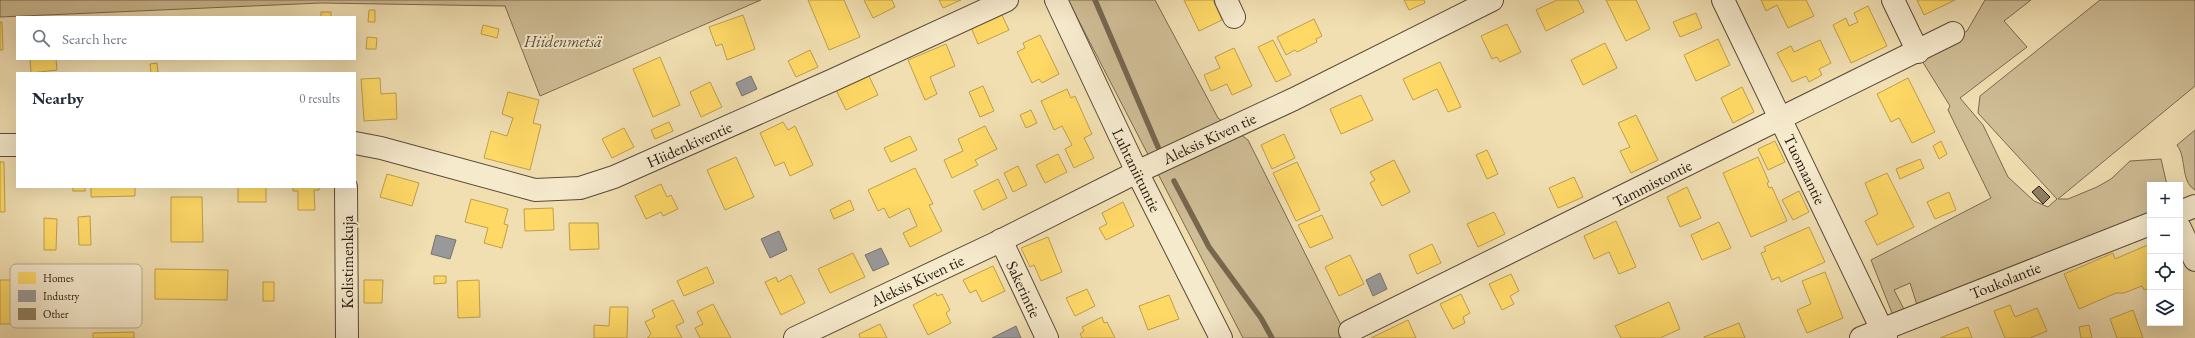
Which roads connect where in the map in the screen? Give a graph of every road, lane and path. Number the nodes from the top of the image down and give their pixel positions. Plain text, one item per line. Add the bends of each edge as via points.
1 (1007, 0) edge
2 (1056, 0) edge
3 (1492, 0) edge
4 (1723, 0) edge
5 (1893, 0) edge
6 (1953, 33) dead end
7 (1918, 52) junction
8 (1780, 119) junction
9 (356, 143) edge
10 (0, 145) edge
11 (16, 145) edge
12 (1137, 172) junction
13 (346, 188) edge
14 (2195, 206) edge
15 (2183, 211) edge
16 (2147, 225) edge
17 (2183, 234) edge
18 (1001, 240) junction
19 (2195, 260) edge
20 (1350, 331) dead end
21 (1884, 334) edge
22 (347, 338) edge
23 (795, 338) edge
24 (1048, 338) edge
25 (1221, 338) edge
26 (1861, 338) edge

1 - 9 street, Hiidenkiventie via 620,174 580,188 535,190
2 - 12 street, Luhtaniituntie
3 - 12 street, Aleksis Kiven tie
4 - 8 street, Tuomaantie
5 - 7 street
6 - 7 street, Tammistontie
7 - 8 street, Tammistontie
8 - 20 street, Tammistontie
8 - 21 street, Tuomaantie
10 - 11 street
12 - 18 street, Aleksis Kiven tie
12 - 25 street, Luhtaniituntie
13 - 22 street, Kolistimenkuja
14 - 15 street
16 - 21 street, Toukolantie
17 - 19 street
18 - 23 street, Aleksis Kiven tie
18 - 24 street, Sakerintie
21 - 26 street, Toukolantie

